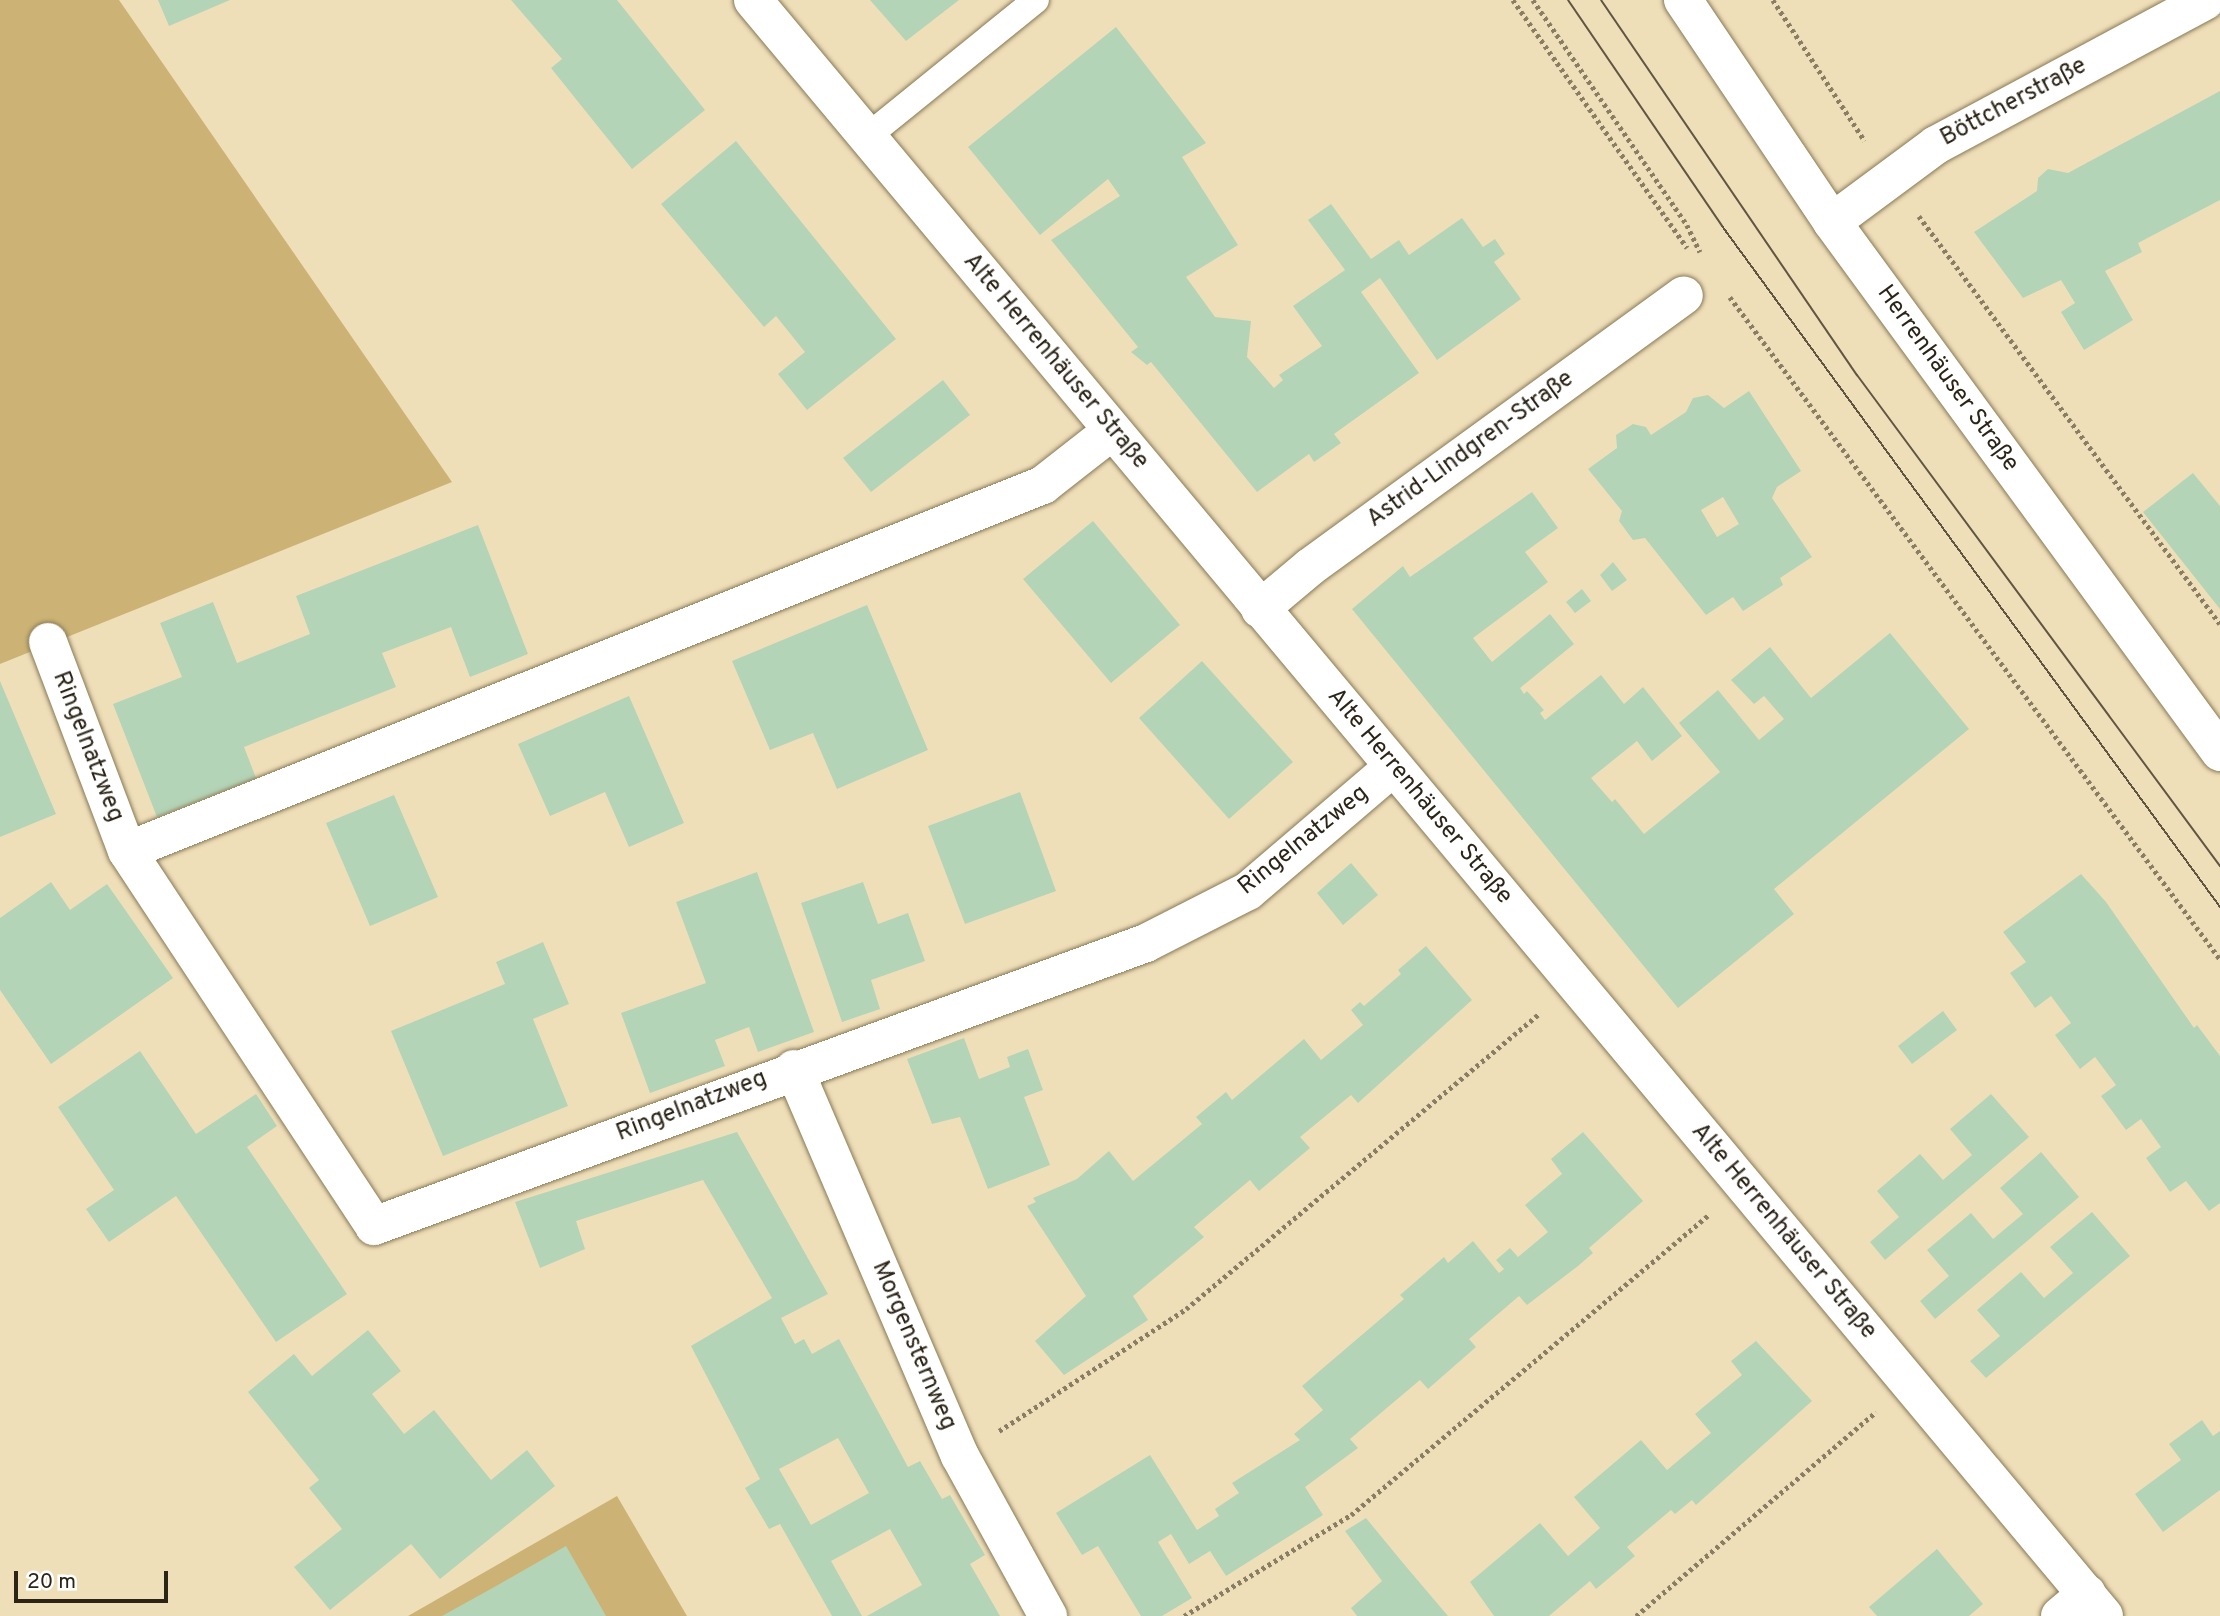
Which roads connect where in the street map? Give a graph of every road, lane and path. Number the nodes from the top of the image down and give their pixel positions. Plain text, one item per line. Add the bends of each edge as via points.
1 (753, 0) edge
2 (1036, 0) edge
3 (1513, 0) edge
4 (1534, 0) edge
5 (1683, 0) edge
6 (1773, 0) edge
7 (2206, 0) edge
8 (868, 136) junction
9 (1891, 178) junction
10 (1832, 222) junction
11 (1697, 274) junction
12 (1720, 285) dead end
13 (1112, 431) junction
14 (1261, 609) junction
15 (2220, 624) edge
16 (48, 642) dead end
17 (2220, 752) edge
18 (1393, 767) junction
19 (127, 851) junction
20 (2220, 959) edge
21 (1575, 983) junction
22 (794, 1069) junction
23 (1743, 1185) junction
24 (1910, 1383) junction
25 (960, 1456) junction
26 (2084, 1608) edge
27 (1048, 1616) edge
28 (1184, 1616) edge
29 (1636, 1616) edge

1 - 8 street, Alte Herrenhäuser Straße
2 - 8 lane
3 - 11 path
4 - 11 path via 1687,225
5 - 10 street, Herrenhäuser Straße
6 - 9 path
7 - 9 street, Böttcherstraße via 1936,145
8 - 13 street, Alte Herrenhäuser Straße
9 - 10 street, Böttcherstraße
9 - 15 path
10 - 17 street, Herrenhäuser Straße
11 - 14 street, Astrid-Lindgren-Straße
12 - 20 path
13 - 14 street, Alte Herrenhäuser Straße
13 - 19 street, Ringelnatzweg via 1042,485
14 - 18 street, Alte Herrenhäuser Straße
16 - 19 street, Ringelnatzweg
18 - 21 street, Alte Herrenhäuser Straße
18 - 22 street, Ringelnatzweg via 1248,891 1146,943
19 - 22 street, Ringelnatzweg via 374,1226
21 - 23 street, Alte Herrenhäuser Straße
21 - 25 path via 1186,1309
22 - 25 street, Morgensternweg
23 - 24 street, Alte Herrenhäuser Straße
23 - 28 path via 1351,1515
24 - 26 street, Alte Herrenhäuser Straße
24 - 29 path
25 - 27 street, Morgensternweg

